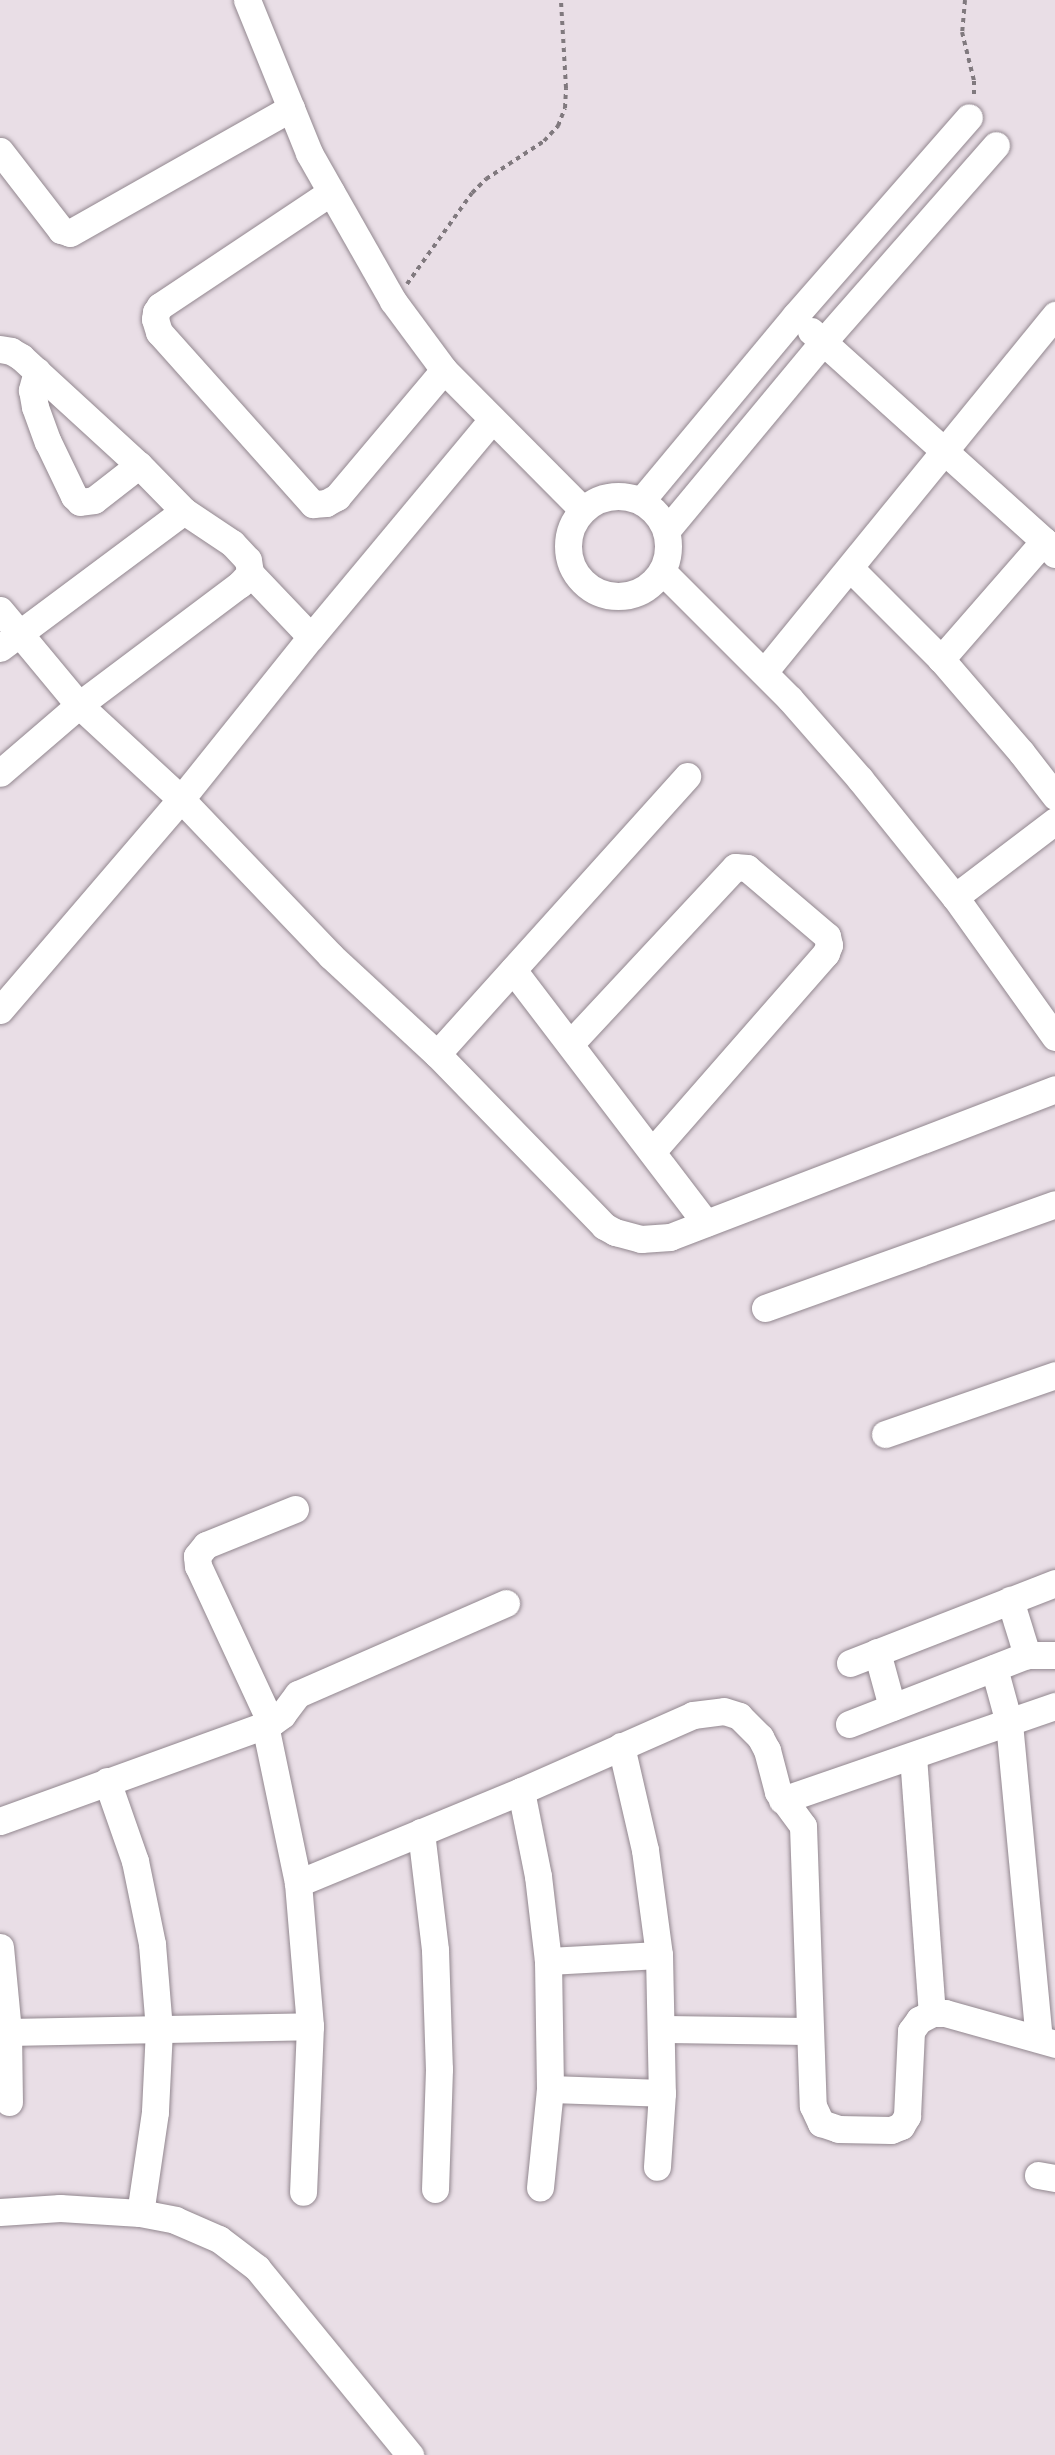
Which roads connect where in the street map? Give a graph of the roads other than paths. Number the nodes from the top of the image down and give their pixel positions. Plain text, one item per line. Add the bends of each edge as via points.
1 (247, 0) edge
2 (291, 108) junction
3 (969, 117) road end
4 (996, 146) dead end
5 (2, 158) edge
6 (331, 192) junction
7 (1055, 315) edge
8 (795, 316) junction
9 (823, 342) junction
10 (0, 349) edge
11 (444, 370) junction
12 (37, 371) junction
13 (491, 421) junction
14 (946, 452) junction
15 (139, 465) junction
16 (641, 501) junction
17 (583, 510) junction
18 (184, 511) junction
19 (666, 531) junction
20 (1049, 547) edge
21 (850, 568) junction
22 (662, 571) junction
23 (250, 573) junction
24 (0, 610) edge
25 (311, 637) junction
26 (10, 641) edge
27 (941, 659) junction
28 (764, 672) junction
29 (79, 705) junction
30 (0, 773) edge
31 (687, 776) dead end
32 (1055, 796) edge
33 (181, 799) junction
34 (1055, 821) edge
35 (955, 897) junction
36 (513, 970) junction
37 (1, 1006) edge
38 (1055, 1037) edge
39 (570, 1044) junction
40 (437, 1054) junction
41 (1055, 1089) edge
42 (652, 1152) junction
43 (1055, 1204) edge
44 (706, 1222) junction
45 (765, 1308) dead end
46 (1055, 1375) edge
47 (885, 1434) dead end
48 (295, 1509) dead end
49 (1055, 1583) edge
50 (1010, 1600) junction
51 (506, 1603) dead end
52 (877, 1652) junction
53 (1027, 1655) junction
54 (1055, 1655) edge
55 (850, 1663) dead end
56 (994, 1668) junction
57 (1055, 1706) edge
58 (892, 1707) junction
59 (1009, 1723) junction
60 (268, 1724) junction
61 (849, 1725) dead end
62 (621, 1746) junction
63 (913, 1756) junction
64 (107, 1780) junction
65 (521, 1791) junction
66 (782, 1800) junction
67 (0, 1821) edge
68 (421, 1832) junction
69 (298, 1883) junction
70 (0, 1947) edge
71 (658, 1955) junction
72 (548, 1961) junction
73 (932, 2013) junction
74 (310, 2026) junction
75 (159, 2029) junction
76 (662, 2029) junction
77 (810, 2031) junction
78 (8, 2032) junction
79 (1047, 2042) edge
80 (550, 2089) junction
81 (662, 2093) junction
82 (9, 2102) dead end
83 (657, 2167) dead end
84 (540, 2187) dead end
85 (435, 2189) dead end
86 (303, 2192) dead end
87 (0, 2212) edge
88 (140, 2214) junction
89 (410, 2455) edge

1 - 2 street
2 - 5 street via 70,233 61,230
2 - 6 street via 309,153
3 - 8 street
4 - 9 street
6 - 11 street via 393,301
6 - 11 street via 160,306 155,319 159,332 314,504 337,497
7 - 14 street
8 - 9 street
8 - 16 street
9 - 14 street
9 - 19 street
10 - 12 street via 21,357
11 - 13 street
12 - 15 street
12 - 15 street via 32,390 35,407 53,453 80,502 94,500
13 - 17 street
13 - 25 street
14 - 20 street
14 - 21 street
15 - 18 street
16 - 17 street via 611,496
16 - 19 street via 652,509
17 - 22 street via 572,523 567,540 568,557 587,586 602,594 636,593
18 - 23 street via 232,543 248,560
18 - 26 street
19 - 22 street via 668,551
20 - 27 street
21 - 27 street
21 - 28 street
22 - 28 street
23 - 25 street
23 - 29 street
24 - 26 street
25 - 33 street
26 - 29 street
27 - 32 street
28 - 35 street via 860,779
29 - 30 street
29 - 33 street
31 - 36 street
33 - 37 street
33 - 40 street via 331,956
34 - 35 street
35 - 38 street
36 - 39 street
36 - 40 street
39 - 42 street
39 - 42 street via 735,867 747,868 827,936 826,953
40 - 44 street via 604,1226 628,1236 655,1239
41 - 44 street
42 - 44 street
43 - 45 street
46 - 47 street
48 - 60 street via 207,1545 197,1556
49 - 50 street
50 - 52 street
50 - 53 street
51 - 60 street via 298,1695 282,1715
52 - 55 street
52 - 58 street
53 - 54 street
53 - 56 street
56 - 58 street
56 - 59 street
57 - 59 street
58 - 61 street
59 - 63 street
59 - 79 street
60 - 64 street
60 - 69 street
62 - 65 street
62 - 66 street via 693,1715 724,1711 739,1716 760,1737
62 - 71 street via 645,1850
63 - 66 street
63 - 73 street
64 - 67 street
64 - 75 street via 135,1861 152,1944
65 - 68 street
65 - 72 street via 538,1876
66 - 77 street via 799,1818 804,1835
68 - 69 street
68 - 85 street via 435,1950
69 - 74 street
70 - 78 street
71 - 72 street
71 - 76 street
72 - 80 street
73 - 77 street via 919,2020 911,2031 907,2116 901,2126 891,2130 831,2129 821,2123 813,2106
73 - 79 street via 945,2013
74 - 75 street
74 - 86 street
75 - 78 street
75 - 88 street via 155,2112
76 - 77 street
76 - 81 street
78 - 82 street
80 - 81 street
80 - 84 street
81 - 83 street
87 - 88 street via 60,2208
88 - 89 street via 198,2228 239,2252 257,2268

